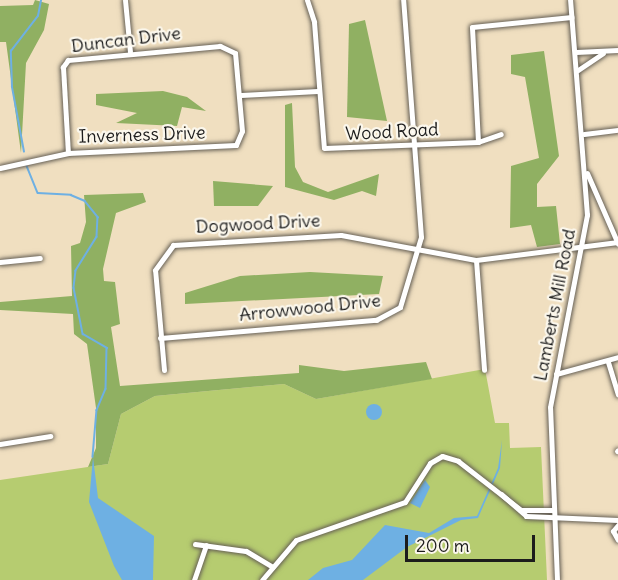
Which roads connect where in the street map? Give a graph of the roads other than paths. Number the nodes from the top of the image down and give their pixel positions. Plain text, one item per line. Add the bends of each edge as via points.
1 (125, 0) edge
2 (307, 0) edge
3 (403, 0) edge
4 (570, 0) edge
5 (572, 17) junction
6 (618, 50) edge
7 (129, 52) junction
8 (576, 52) junction
9 (604, 52) junction
10 (578, 70) junction
11 (318, 91) junction
12 (241, 95) junction
13 (618, 130) edge
14 (501, 134) dead end
15 (584, 134) junction
16 (478, 142) junction
17 (414, 146) junction
18 (68, 153) junction
19 (0, 168) edge
20 (585, 169) junction
21 (618, 243) edge
22 (585, 246) junction
23 (420, 250) junction
24 (40, 258) dead end
25 (476, 260) junction
26 (0, 262) edge
27 (160, 338) junction
28 (618, 357) edge
29 (608, 362) junction
30 (164, 370) dead end
31 (484, 370) dead end
32 (556, 374) junction
33 (618, 393) edge
34 (50, 436) dead end
35 (0, 444) edge
36 (553, 512) junction
37 (618, 520) edge
38 (618, 525) edge
39 (618, 540) edge
40 (195, 544) dead end
41 (206, 544) junction
42 (273, 567) junction
43 (194, 580) edge
44 (262, 580) edge
45 (557, 580) edge

1 - 7 street
2 - 11 street, Wood Road
3 - 17 street
4 - 5 street, Lamberts Mill Road
5 - 8 street, Lamberts Mill Road
5 - 16 street via 472,27
6 - 9 street
7 - 12 street, Duncan Drive via 229,48 237,58
7 - 18 street, Duncan Drive via 64,62
8 - 9 street
8 - 10 street, Lamberts Mill Road
9 - 10 street
10 - 15 street, Lamberts Mill Road
11 - 12 street
11 - 17 street, Wood Road via 326,149
12 - 18 street, Inverness Drive via 241,138 232,146
13 - 15 street
14 - 16 street, Wood Road
15 - 20 street, Lamberts Mill Road
16 - 17 street, Wood Road
17 - 23 street
18 - 19 street, Inverness Drive
20 - 21 street
20 - 22 street, Lamberts Mill Road
21 - 22 street, Dogwood Drive
22 - 25 street, Dogwood Drive
22 - 32 street, Lamberts Mill Road
23 - 25 street, Dogwood Drive
23 - 27 street, Arrowwood Drive via 400,307 384,318
23 - 27 street, Dogwood Drive via 341,235 173,245 154,270
24 - 26 street
25 - 31 street
27 - 30 street, Dogwood Drive
28 - 29 street
29 - 32 street
29 - 33 street
32 - 36 street, Lamberts Mill Road via 550,406
34 - 35 street
36 - 37 street
36 - 42 street via 520,515 498,489 455,459 438,458 405,502 296,540
36 - 45 street, Lamberts Mill Road
38 - 39 street via 613,531
40 - 41 street
41 - 42 street via 246,551
41 - 43 street
42 - 44 street

